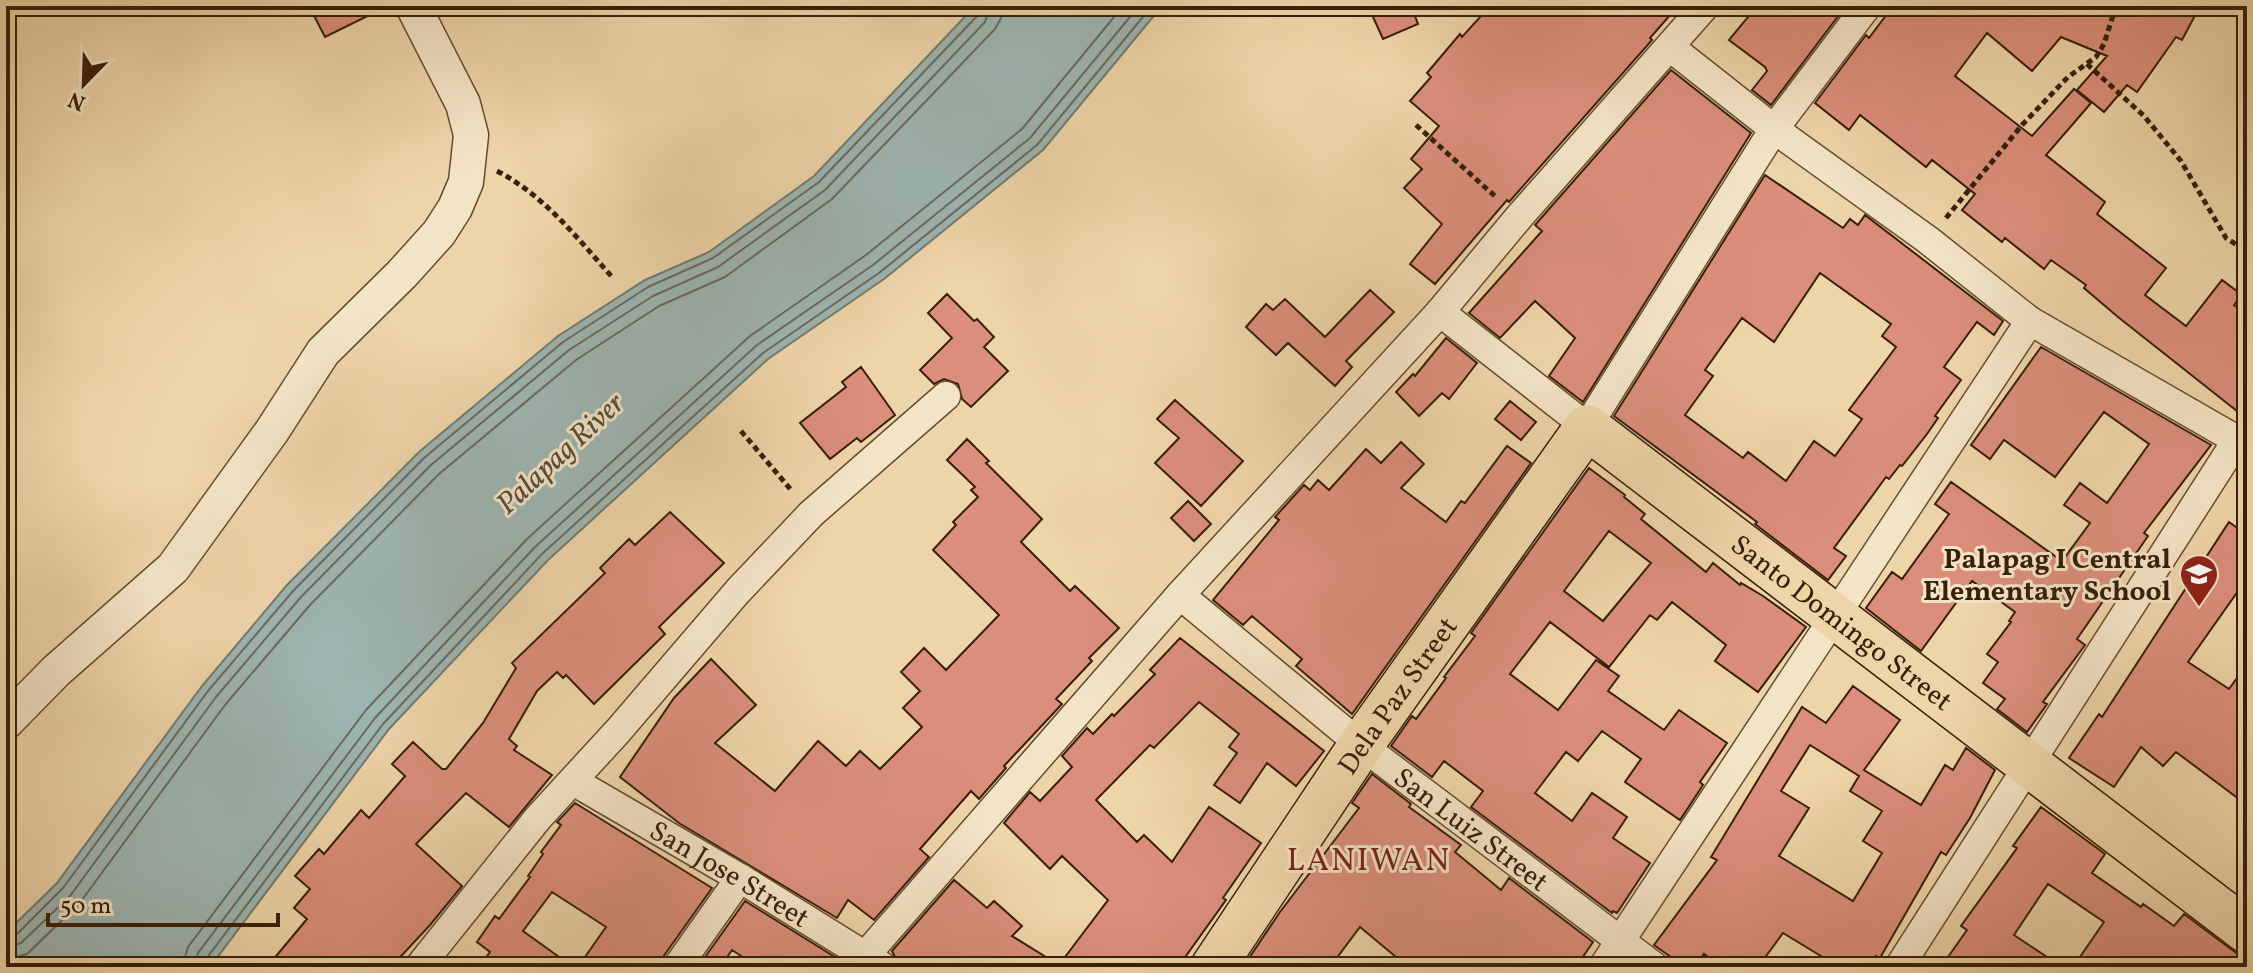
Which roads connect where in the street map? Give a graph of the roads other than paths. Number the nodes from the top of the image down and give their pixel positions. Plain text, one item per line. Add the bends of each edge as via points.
1 (413, 6) edge
2 (1705, 6) edge
3 (1867, 6) edge
4 (1670, 47) junction
5 (1774, 129) junction
6 (1440, 312) junction
7 (2030, 321) junction
8 (946, 396) dead end
9 (1587, 427) junction
10 (2242, 440) edge
11 (1180, 595) junction
12 (1833, 617) junction
13 (6, 722) edge
14 (1361, 745) junction
15 (2027, 764) junction
16 (573, 781) junction
17 (740, 878) junction
18 (2247, 931) edge
19 (1620, 941) junction
20 (874, 961) edge
21 (419, 967) edge
22 (677, 967) edge
23 (1213, 967) edge
24 (1603, 967) edge
25 (1655, 967) edge
26 (1899, 967) edge

1 - 13 street via 463,104 471,135 466,182 455,208 402,274 323,352 173,568
2 - 4 street
3 - 5 street
4 - 5 street
4 - 6 street
5 - 7 street
5 - 9 street
6 - 9 street, Santo Domingo Street
6 - 11 street
7 - 10 street
7 - 12 street
8 - 16 street via 811,514
9 - 12 main road, Santo Domingo Street
9 - 14 main road, Dela Paz Street
10 - 15 street
11 - 14 street, San Luiz Street
11 - 20 street
12 - 15 main road, Santo Domingo Street
12 - 19 street
14 - 19 street, San Luiz Street
14 - 23 main road, Dela Paz Street
15 - 18 main road, Santo Domingo Street
15 - 26 street
16 - 17 street, San Jose Street
16 - 21 street
17 - 20 street, San Jose Street
17 - 22 street
19 - 24 street
19 - 25 street, San Luiz Street

